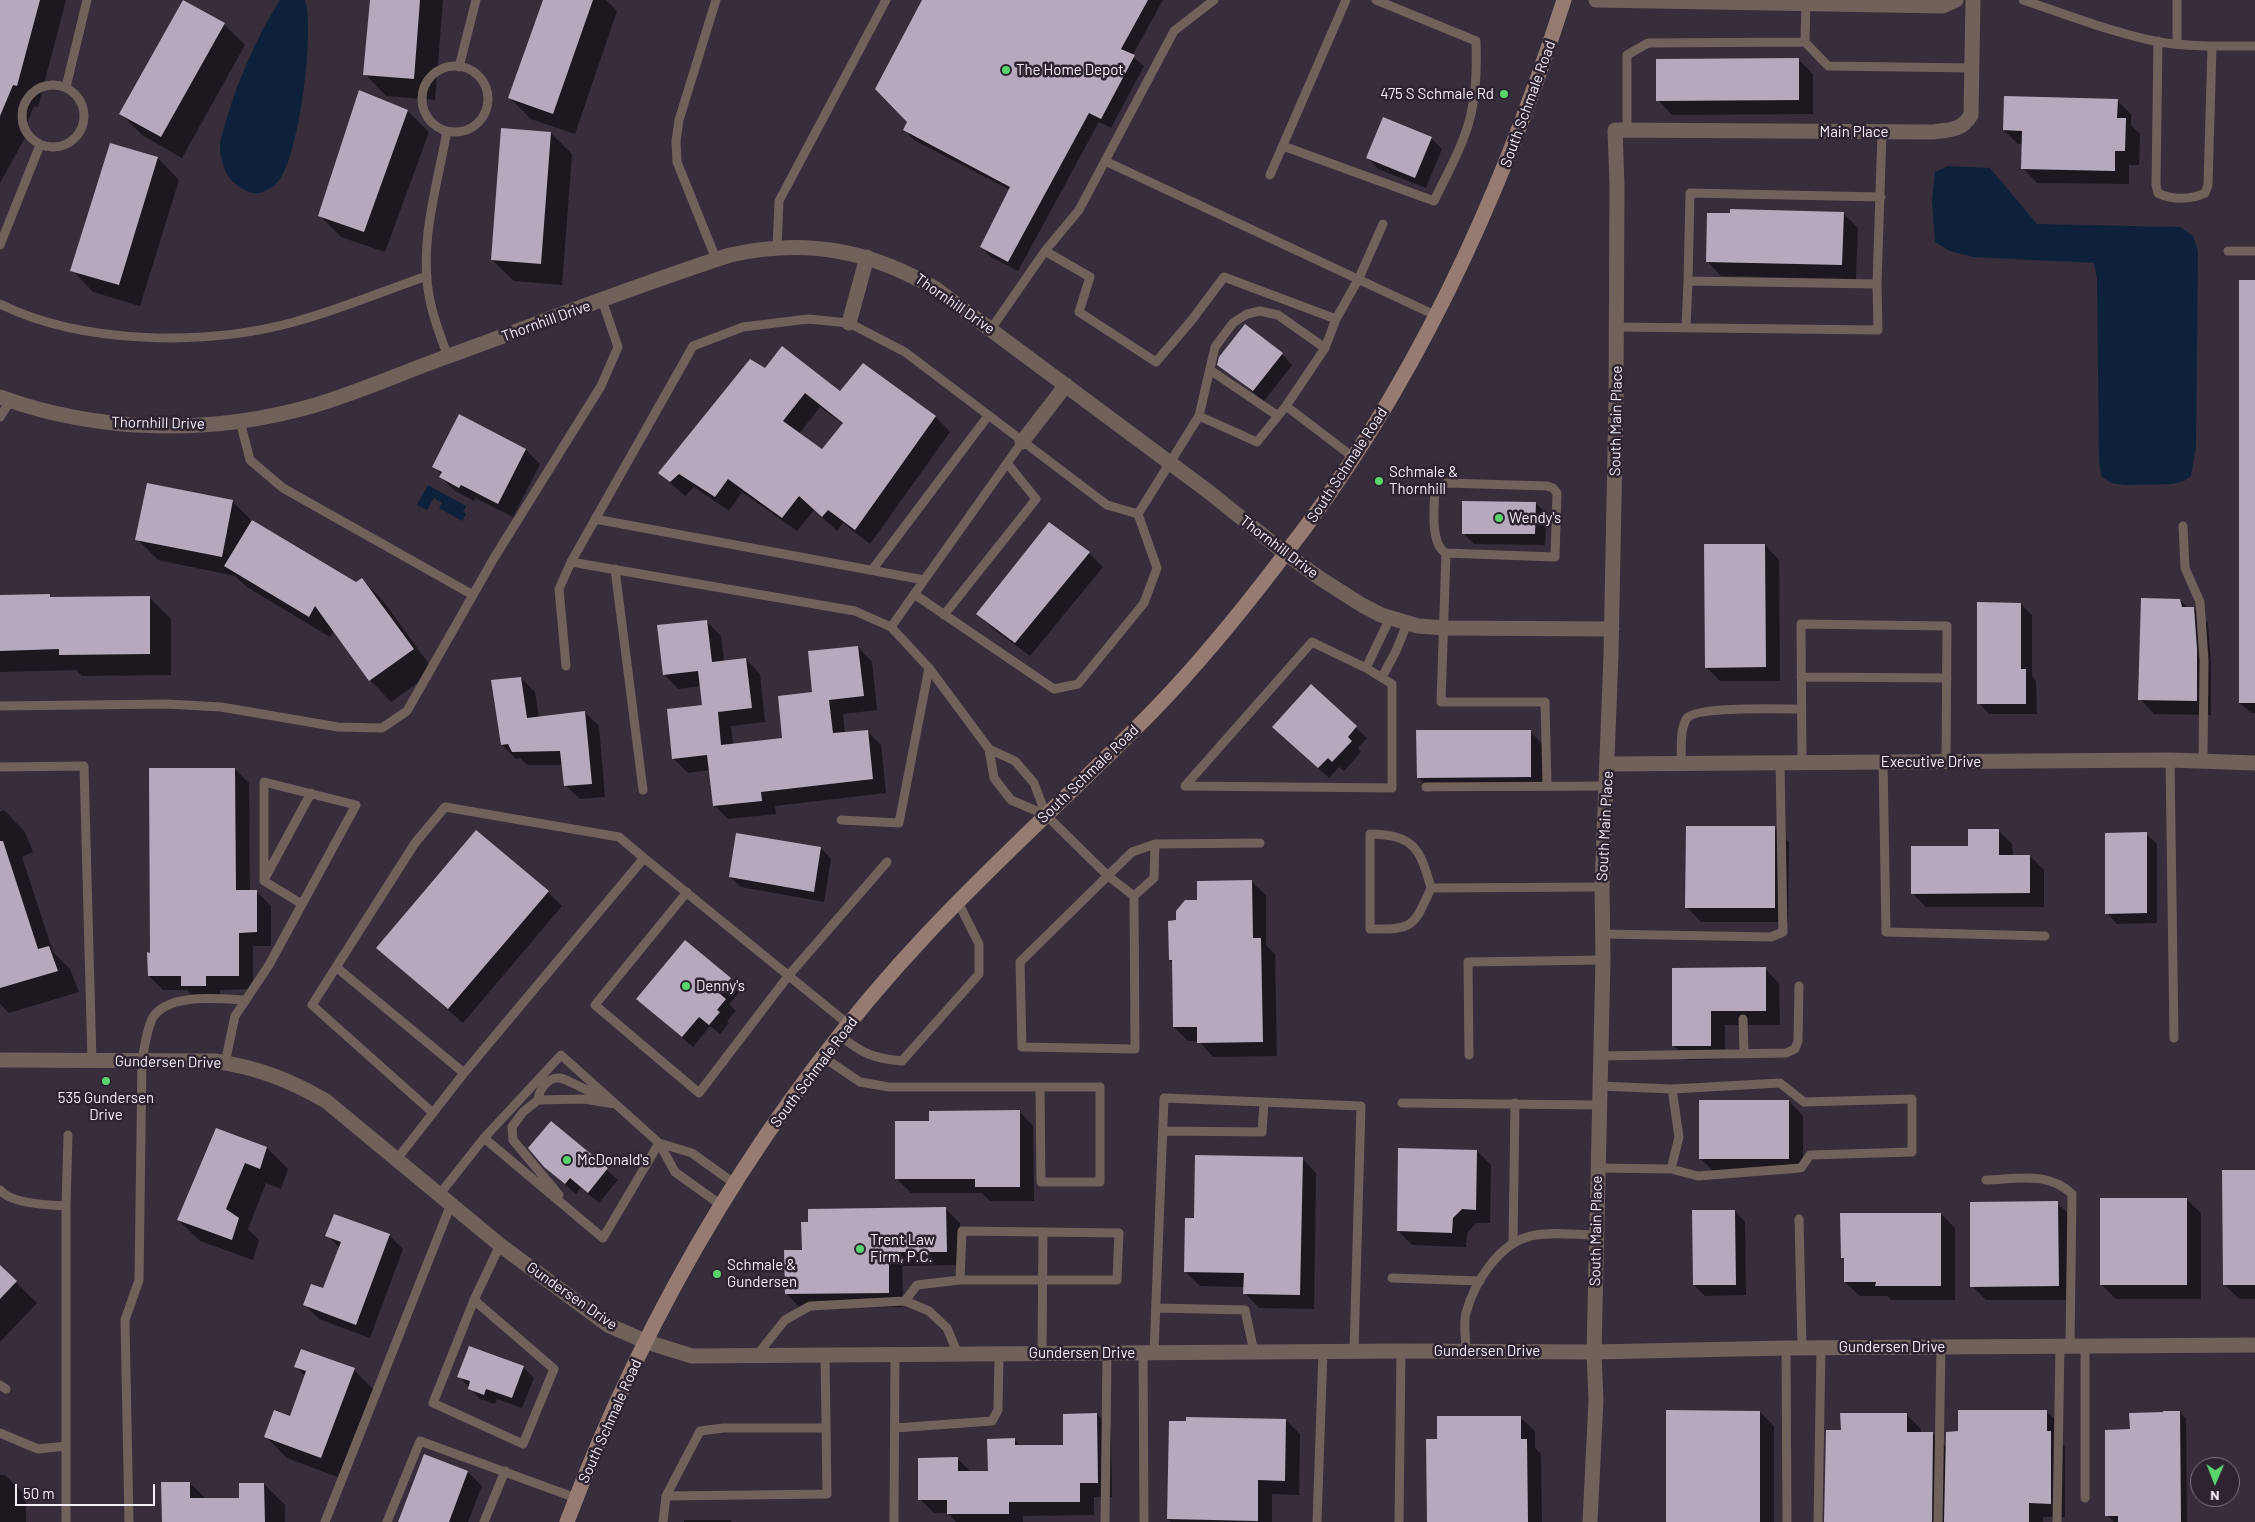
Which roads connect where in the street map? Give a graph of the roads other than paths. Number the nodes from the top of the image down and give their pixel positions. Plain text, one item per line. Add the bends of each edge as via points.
1 (87, 0) edge
2 (476, 0) edge
3 (716, 0) edge
4 (886, 0) edge
5 (1214, 0) edge
6 (1346, 0) edge
7 (1376, 0) edge
8 (1564, 0) edge
9 (1596, 0) edge
10 (1956, 0) edge
11 (1973, 0) edge
12 (2023, 0) edge
13 (2177, 0) edge
14 (1806, 2) edge
15 (1805, 42) junction
16 (2158, 42) junction
17 (2177, 44) junction
18 (2212, 46) junction
19 (2255, 46) edge
20 (459, 66) junction
21 (1972, 68) junction
22 (66, 87) junction
23 (1621, 130) junction
24 (447, 131) junction
25 (1882, 132) junction
26 (40, 145) junction
27 (1283, 146) junction
28 (1106, 162) junction
29 (1270, 175) dead end
30 (1880, 197) junction
31 (1383, 224) dead end
32 (0, 245) edge
33 (777, 246) junction
34 (1045, 251) junction
35 (2228, 251) dead end
36 (2255, 251) edge
37 (866, 258) junction
38 (716, 259) junction
39 (427, 276) junction
40 (1359, 278) junction
41 (1688, 281) junction
42 (1877, 284) junction
43 (602, 300) junction
44 (0, 304) edge
45 (1437, 316) junction
46 (1336, 319) junction
47 (849, 323) junction
48 (1617, 327) junction
49 (1686, 328) junction
50 (990, 329) junction
51 (1325, 348) junction
52 (448, 356) junction
53 (1210, 370) junction
54 (1066, 385) junction
55 (5, 399) edge
56 (1286, 406) junction
57 (988, 416) junction
58 (1199, 416) junction
59 (1278, 416) junction
60 (0, 418) edge
61 (240, 421) junction
62 (1022, 442) junction
63 (1353, 457) junction
64 (1168, 462) junction
65 (1007, 463) junction
66 (1138, 514) junction
67 (595, 519) junction
68 (2183, 526) dead end
69 (1446, 553) junction
70 (1286, 554) junction
71 (570, 562) junction
72 (614, 569) junction
73 (872, 570) junction
74 (924, 580) junction
75 (914, 594) junction
76 (473, 595) junction
77 (944, 615) junction
78 (1390, 618) junction
79 (1407, 624) junction
80 (890, 627) junction
81 (1444, 628) junction
82 (1612, 629) junction
83 (566, 666) dead end
84 (929, 668) junction
85 (1366, 668) junction
86 (1382, 677) junction
87 (1801, 677) junction
88 (1947, 678) junction
89 (0, 706) edge
90 (1801, 709) junction
91 (990, 748) junction
92 (2170, 760) junction
93 (2204, 760) junction
94 (1802, 762) junction
95 (1883, 762) junction
96 (1946, 762) junction
97 (1681, 763) junction
98 (1780, 763) junction
99 (2255, 763) edge
100 (1608, 764) junction
101 (0, 767) edge
102 (1546, 785) junction
103 (1607, 786) junction
104 (1426, 787) dead end
105 (642, 790) dead end
106 (311, 793) junction
107 (1046, 815) junction
108 (841, 820) dead end
109 (1260, 842) dead end
110 (1155, 844) junction
111 (644, 858) junction
112 (887, 862) dead end
113 (1108, 876) junction
114 (264, 881) junction
115 (1602, 887) junction
116 (1431, 888) junction
117 (687, 892) junction
118 (1134, 896) junction
119 (958, 902) junction
120 (302, 904) junction
121 (1603, 934) junction
122 (2045, 936) dead end
123 (1602, 960) junction
124 (336, 967) junction
125 (789, 975) junction
126 (1799, 986) dead end
127 (246, 1000) junction
128 (1743, 1019) dead end
129 (844, 1030) junction
130 (2174, 1038) dead end
131 (1744, 1053) junction
132 (1469, 1055) dead end
133 (1600, 1056) junction
134 (823, 1057) junction
135 (0, 1060) edge
136 (142, 1060) junction
137 (92, 1061) junction
138 (225, 1063) junction
139 (464, 1073) junction
140 (1599, 1086) junction
141 (1040, 1087) junction
142 (1672, 1089) junction
143 (538, 1100) junction
144 (1264, 1103) junction
145 (1402, 1103) dead end
146 (1516, 1103) junction
147 (615, 1104) junction
148 (1599, 1105) junction
149 (433, 1113) junction
150 (1163, 1131) junction
151 (68, 1135) dead end
152 (484, 1138) junction
153 (659, 1143) junction
154 (397, 1159) junction
155 (1598, 1168) junction
156 (1671, 1169) junction
157 (1986, 1180) dead end
158 (735, 1184) junction
159 (0, 1190) edge
160 (445, 1199) junction
161 (721, 1205) junction
162 (66, 1206) junction
163 (574, 1213) junction
164 (1799, 1219) dead end
165 (1043, 1232) junction
166 (1596, 1235) junction
167 (1513, 1244) junction
168 (500, 1245) junction
169 (1392, 1278) dead end
170 (960, 1280) junction
171 (1480, 1281) junction
172 (1043, 1282) junction
173 (474, 1300) junction
174 (905, 1301) junction
175 (1156, 1308) junction
176 (647, 1342) junction
177 (2255, 1345) edge
178 (2072, 1346) junction
179 (1941, 1347) junction
180 (1786, 1348) junction
181 (1802, 1348) junction
182 (1821, 1348) junction
183 (1323, 1351) junction
184 (1354, 1351) junction
185 (1400, 1351) junction
186 (1466, 1351) junction
187 (1148, 1352) junction
188 (1254, 1352) junction
189 (1594, 1352) junction
190 (1042, 1353) junction
191 (1106, 1353) junction
192 (896, 1354) junction
193 (958, 1354) junction
194 (999, 1354) junction
195 (757, 1355) junction
196 (825, 1355) junction
197 (826, 1428) junction
198 (895, 1428) junction
199 (0, 1433) edge
200 (66, 1446) junction
201 (505, 1471) junction
202 (666, 1496) junction
203 (576, 1498) junction
204 (2085, 1498) dead end
205 (66, 1522) edge
206 (129, 1522) edge
207 (325, 1522) edge
208 (387, 1522) edge
209 (484, 1522) edge
210 (567, 1522) edge
211 (663, 1522) edge
212 (894, 1522) edge
213 (1105, 1522) edge
214 (1144, 1522) edge
215 (1317, 1522) edge
216 (1399, 1522) edge
217 (1590, 1522) edge
218 (1787, 1522) edge
219 (1818, 1522) edge
220 (1938, 1522) edge
221 (2057, 1522) edge

1 - 22 lane
2 - 20 lane
3 - 38 lane via 679,120 676,141 677,162
4 - 33 lane via 779,201
5 - 28 lane via 1174,31
6 - 27 lane
7 - 27 lane via 1476,41 1477,70 1465,136 1434,201
8 - 45 main road, South Schmale Road via 1506,166
9 - 14 street
10 - 14 street via 1943,6
11 - 21 street, Main Place
12 - 16 lane
13 - 17 lane
14 - 15 lane
15 - 21 lane via 1828,66
15 - 23 lane via 1648,43 1627,55
16 - 17 lane
16 - 18 lane via 2156,185 2158,193 2167,197 2197,197 2206,193
17 - 18 lane
18 - 19 lane
20 - 24 lane via 438,71 424,88 422,99 429,120
20 - 24 lane via 481,80 487,94 487,105 477,123 458,132
21 - 25 street, Main Place via 1971,115 1966,123 1957,129 1932,132
22 - 26 lane via 55,84 35,90 22,108 24,130
22 - 26 lane via 82,102 84,124 79,134 66,144 50,148
23 - 25 street, Main Place
23 - 48 street, South Main Place
24 - 39 lane via 427,243
25 - 30 lane
26 - 32 lane
27 - 29 lane
28 - 34 lane via 1079,210
28 - 40 lane
30 - 41 lane via 1690,192
30 - 42 lane
31 - 40 lane
33 - 37 street, Thornhill Drive via 829,248
33 - 38 street, Thornhill Drive
34 - 46 lane via 1090,277 1079,312 1156,362 1224,277
34 - 50 lane
35 - 36 lane
37 - 47 street
37 - 50 street, Thornhill Drive via 910,274
38 - 43 street, Thornhill Drive
39 - 44 lane via 294,322 192,338 154,338 77,328 42,320
39 - 52 lane via 431,305
40 - 45 lane
40 - 46 lane
41 - 42 lane
41 - 49 lane
42 - 49 lane via 1878,330
43 - 52 street, Thornhill Drive
43 - 76 lane via 618,347 615,355 601,386
45 - 63 main road, South Schmale Road
46 - 51 lane
47 - 57 lane via 905,352
47 - 67 lane via 808,319 743,328 694,346
48 - 49 lane
48 - 82 street, South Main Place
50 - 54 street, Thornhill Drive
51 - 53 lane via 1278,315 1260,311 1247,314 1234,323 1215,347
51 - 56 lane
52 - 61 street, Thornhill Drive via 314,405
53 - 58 lane
53 - 59 lane
54 - 62 street
54 - 64 street, Thornhill Drive
55 - 60 lane
55 - 61 street, Thornhill Drive via 64,416 109,423 165,426
56 - 59 lane
56 - 63 lane
57 - 62 lane
57 - 73 lane
58 - 59 lane via 1257,442
58 - 64 lane
61 - 76 lane via 250,460 283,488
62 - 65 lane
62 - 66 lane via 1107,504
63 - 70 main road, South Schmale Road
64 - 66 lane
64 - 70 street, Thornhill Drive
65 - 74 lane
65 - 77 lane via 1036,499
66 - 77 lane via 1157,568 1144,603 1078,684 1054,689
67 - 71 lane
67 - 73 lane
68 - 93 lane via 2185,568 2200,602 2204,660
69 - 69 lane via 1555,556 1556,493 1547,486 1447,483 1440,486 1435,490 1434,519 1438,546
69 - 81 lane
70 - 78 street, Thornhill Drive via 1362,605
70 - 107 main road, South Schmale Road via 1185,676
71 - 72 lane
71 - 83 lane via 559,589
72 - 80 lane via 855,611
72 - 105 lane
73 - 74 lane
74 - 75 lane
75 - 77 lane
75 - 80 lane
76 - 89 lane via 407,711 382,728 338,727 222,707 176,704
78 - 79 street, Thornhill Drive
78 - 85 lane
79 - 81 street, Thornhill Drive
79 - 86 lane
80 - 84 lane
81 - 82 street, Thornhill Drive
81 - 102 lane via 1441,702 1545,702
82 - 100 street, South Main Place
84 - 91 lane
84 - 108 lane via 899,822
85 - 86 lane
85 - 86 lane via 1312,642 1185,786 1392,788 1392,684
87 - 88 lane
87 - 88 lane via 1801,624 1947,626
87 - 90 lane
88 - 96 lane
90 - 94 lane
90 - 97 lane via 1695,713 1684,725
91 - 107 lane via 1015,761 1034,783
91 - 107 lane via 994,778 1011,800
92 - 93 street, Executive Drive
92 - 96 street, Executive Drive
92 - 130 lane
93 - 99 street, Executive Drive
94 - 95 street, Executive Drive
94 - 98 street, Executive Drive
95 - 96 street, Executive Drive
95 - 122 lane via 1886,932
97 - 98 street, Executive Drive
97 - 100 street, Executive Drive
98 - 121 lane via 1783,932 1771,937
100 - 103 street, South Main Place
101 - 137 lane via 84,766
102 - 103 lane
102 - 104 lane
103 - 115 street, South Main Place
106 - 114 lane
106 - 114 lane via 264,782
106 - 120 lane via 356,805
107 - 113 lane
107 - 119 main road, South Schmale Road
109 - 110 lane
110 - 113 lane via 1132,852
110 - 118 lane via 1154,878
111 - 117 lane
111 - 124 lane via 619,837 445,806 414,843
111 - 139 lane
112 - 125 lane
113 - 118 lane
113 - 118 lane via 1020,962 1022,1047 1135,1049
114 - 120 lane
115 - 116 lane
115 - 121 street, South Main Place
116 - 116 lane via 1412,924 1398,930 1370,929 1370,834 1393,835 1408,842 1424,861
117 - 125 lane
117 - 125 lane via 595,1005 699,1093
119 - 129 main road, South Schmale Road
119 - 129 lane via 979,944 979,974 902,1061 876,1058 860,1051
120 - 127 lane
121 - 123 street, South Main Place
123 - 132 lane via 1468,962
123 - 133 street, South Main Place
124 - 139 lane
124 - 149 lane via 312,1005
125 - 129 lane
126 - 131 lane via 1795,1049 1786,1053
127 - 136 lane via 182,999 165,1008 153,1017
127 - 138 lane via 235,1016
128 - 131 lane
129 - 134 main road, South Schmale Road
131 - 133 lane
133 - 140 street, South Main Place
134 - 141 lane via 860,1082 889,1087
134 - 158 main road, South Schmale Road
135 - 137 street, Gundersen Drive
136 - 137 street, Gundersen Drive
136 - 138 street, Gundersen Drive
136 - 206 lane via 140,1280 125,1320
138 - 154 street, Gundersen Drive via 275,1075 299,1085 326,1101
139 - 149 lane
140 - 142 lane
140 - 148 street, South Main Place
141 - 141 lane via 1100,1087 1100,1182 1041,1182
142 - 156 lane via 1679,1137
142 - 156 lane via 1780,1083 1804,1102 1912,1099 1912,1152 1810,1155 1801,1168 1698,1176
143 - 147 lane via 584,1099
143 - 147 lane via 539,1092 548,1081 561,1078
143 - 163 lane via 512,1127 513,1140
144 - 150 lane via 1262,1132
144 - 150 lane via 1164,1098
144 - 184 lane via 1361,1106
145 - 146 lane
146 - 148 lane
146 - 167 lane
147 - 152 lane via 561,1056
147 - 153 lane
148 - 155 street, South Main Place
149 - 154 lane
150 - 175 lane
151 - 162 lane
152 - 160 lane
152 - 163 lane
153 - 158 lane via 692,1153
153 - 161 lane via 675,1172
153 - 163 lane via 603,1238
154 - 160 street, Gundersen Drive
155 - 156 lane
155 - 166 street, South Main Place
157 - 178 lane via 2041,1178 2062,1184 2072,1194
158 - 161 main road, South Schmale Road
159 - 162 lane via 4,1195 36,1204
160 - 168 street, Gundersen Drive
160 - 207 lane
161 - 176 main road, South Schmale Road
162 - 200 lane
164 - 181 lane
165 - 170 lane via 962,1231
165 - 172 lane
165 - 172 lane via 1119,1233 1117,1280
166 - 167 lane via 1530,1236
166 - 189 street, South Main Place
167 - 171 lane
168 - 173 lane
168 - 176 street, Gundersen Drive via 608,1325
169 - 171 lane
170 - 172 lane
170 - 174 lane via 917,1285
171 - 186 lane via 1466,1315
172 - 190 lane
173 - 173 lane via 433,1403 523,1444 554,1370
174 - 193 lane via 929,1311 947,1328
174 - 195 lane via 810,1306 786,1320
175 - 187 lane
175 - 188 lane via 1245,1310
176 - 195 street, Gundersen Drive via 692,1356
176 - 203 main road, South Schmale Road via 611,1413
177 - 178 street, Gundersen Drive
178 - 179 street, Gundersen Drive
178 - 204 lane
178 - 221 lane
179 - 182 street, Gundersen Drive
179 - 220 lane
180 - 181 street, Gundersen Drive
180 - 189 street, Gundersen Drive
180 - 218 lane
181 - 182 street, Gundersen Drive
182 - 219 lane
183 - 184 street, Gundersen Drive
183 - 188 street, Gundersen Drive
183 - 215 lane
184 - 185 street, Gundersen Drive
185 - 186 street, Gundersen Drive
185 - 216 lane
186 - 189 street, Gundersen Drive
187 - 188 street, Gundersen Drive
187 - 191 street, Gundersen Drive
187 - 214 lane
189 - 217 street, South Main Place via 1596,1400
190 - 191 street, Gundersen Drive
190 - 194 street, Gundersen Drive
191 - 213 lane
192 - 193 street, Gundersen Drive
192 - 196 street, Gundersen Drive
192 - 198 lane
193 - 194 street, Gundersen Drive
194 - 198 lane via 998,1410 992,1421
195 - 196 street, Gundersen Drive
196 - 197 lane
197 - 202 lane via 700,1431
197 - 202 lane via 827,1494
198 - 212 lane
199 - 200 lane via 38,1449
200 - 205 lane
201 - 203 lane
201 - 208 lane via 420,1441
201 - 209 lane
202 - 211 lane
203 - 210 main road, South Schmale Road

